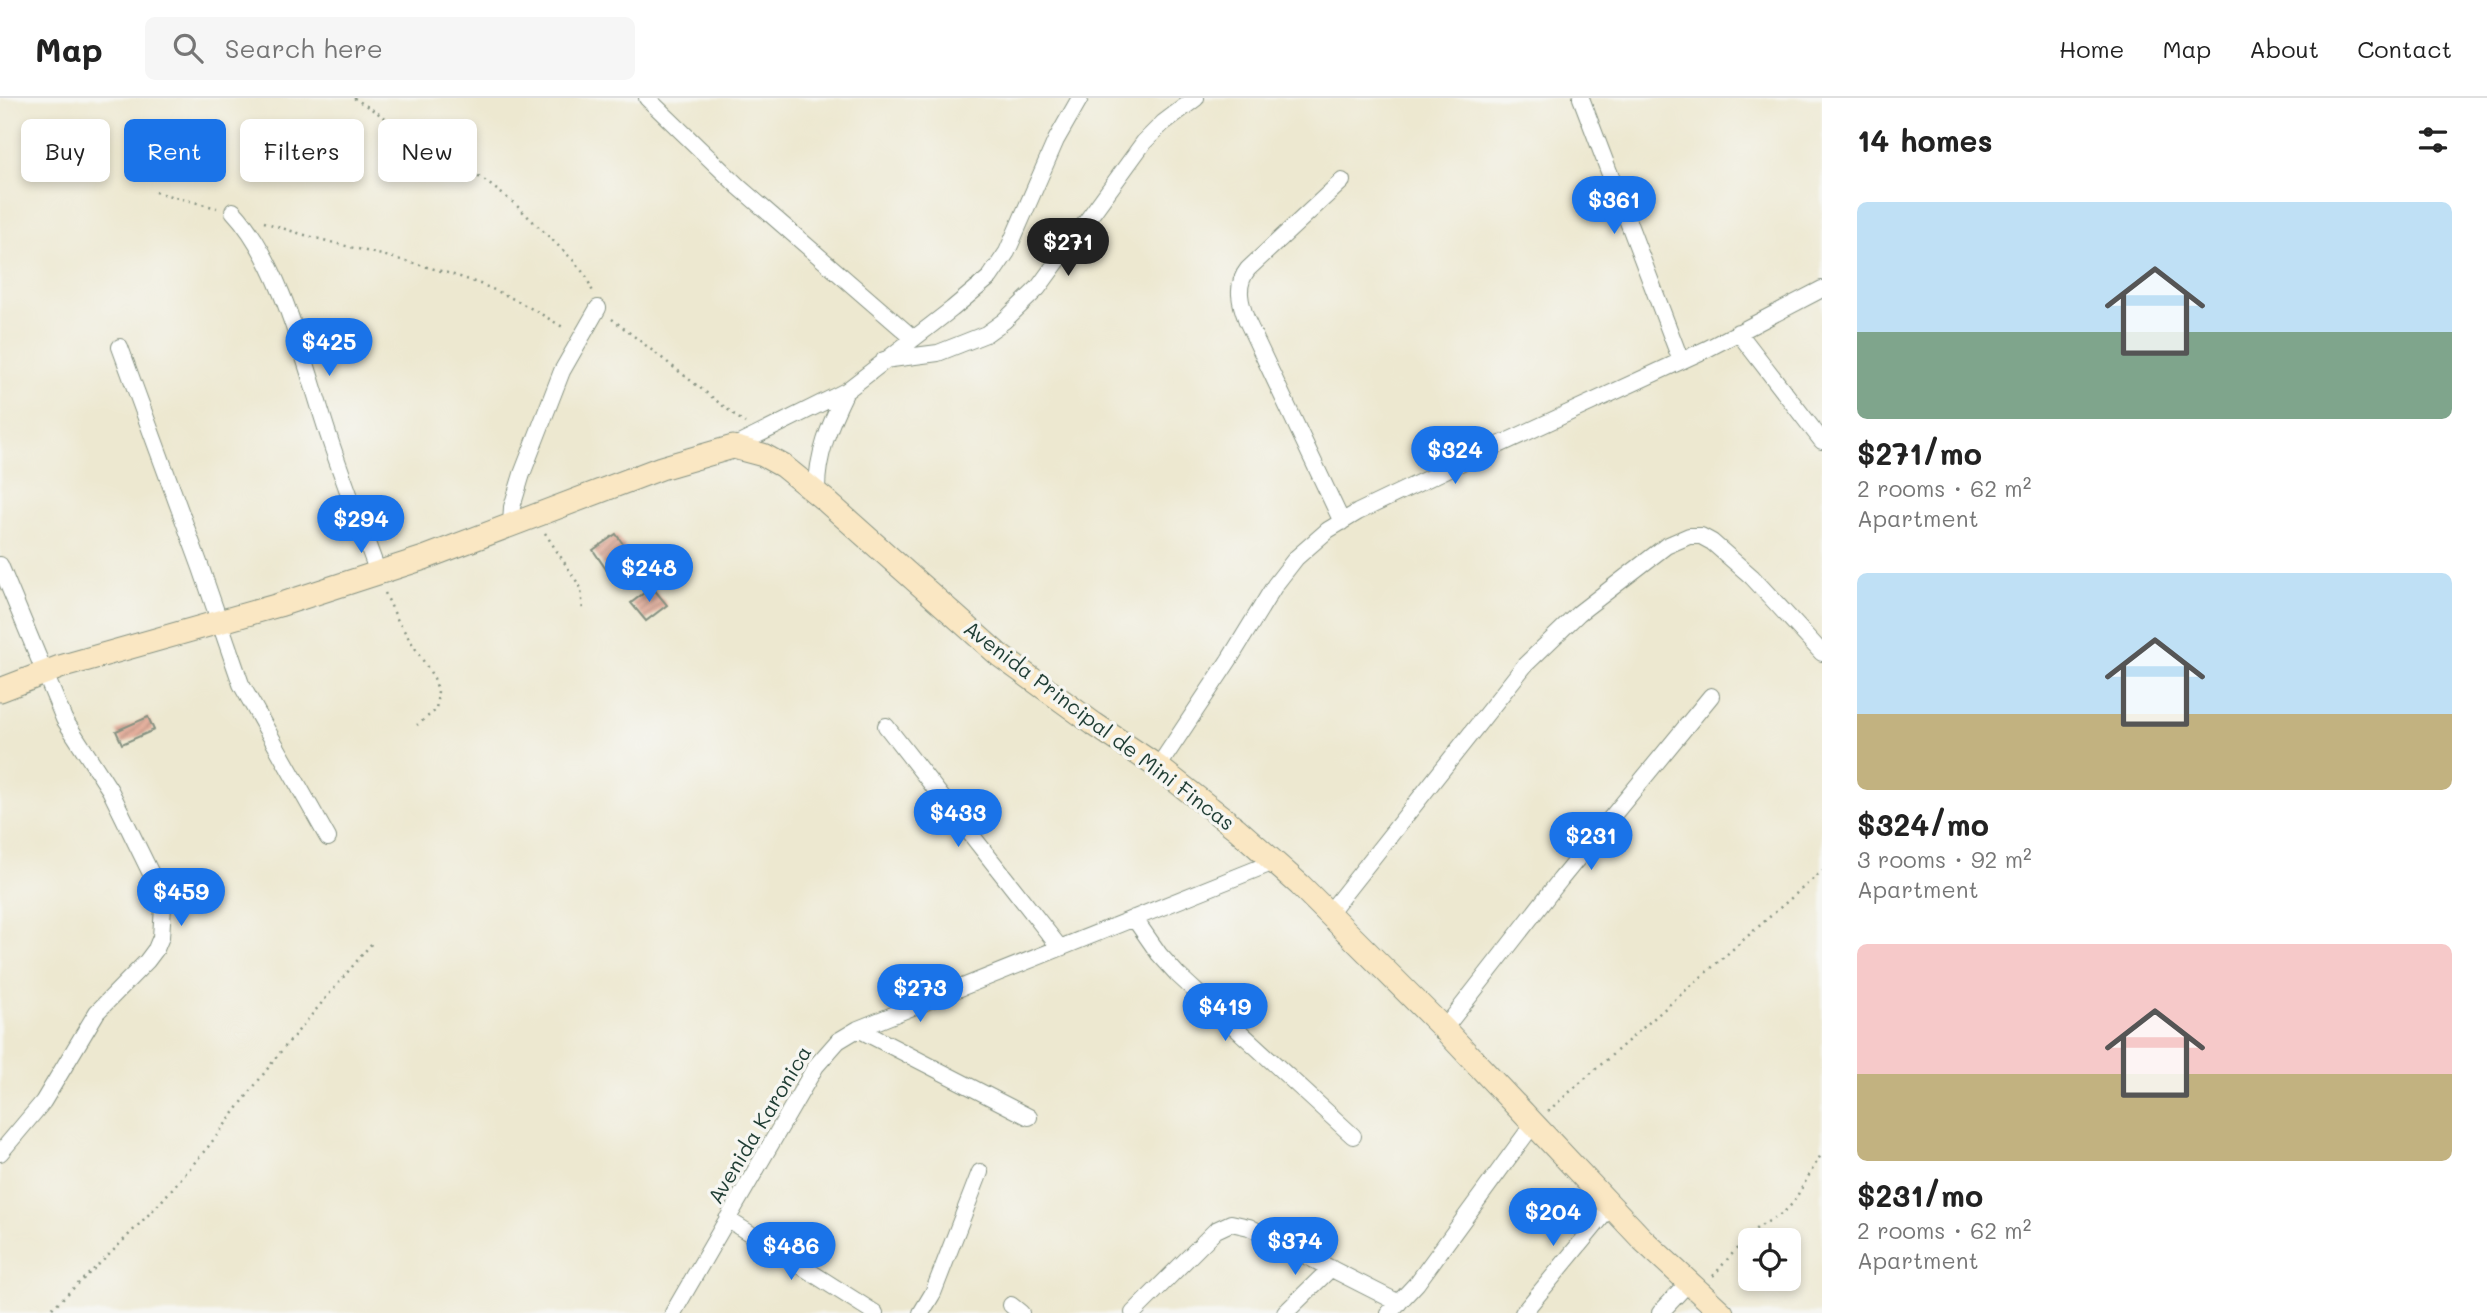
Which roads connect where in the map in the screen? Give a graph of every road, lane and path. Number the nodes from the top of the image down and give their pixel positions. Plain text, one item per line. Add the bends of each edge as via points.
1 (354, 98) edge
2 (647, 98) edge
3 (1080, 98) edge
4 (1196, 98) edge
5 (1581, 98) edge
6 (1342, 181) dead end
7 (155, 192) dead end
8 (233, 211) junction
9 (1822, 289) edge
10 (598, 308) junction
11 (1738, 332) junction
12 (581, 338) junction
13 (913, 338) junction
14 (120, 346) dead end
15 (884, 360) junction
16 (1681, 361) junction
17 (846, 391) junction
18 (758, 434) junction
19 (1822, 441) edge
20 (733, 447) junction
21 (817, 493) junction
22 (534, 516) junction
23 (1342, 522) junction
24 (511, 525) junction
25 (0, 565) edge
26 (378, 573) junction
27 (583, 612) dead end
28 (219, 622) junction
29 (1822, 653) edge
30 (43, 673) junction
31 (0, 690) edge
32 (1711, 695) dead end
33 (417, 724) dead end
34 (886, 726) dead end
35 (1158, 767) junction
36 (328, 838) dead end
37 (1274, 862) junction
38 (1822, 871) edge
39 (1329, 913) junction
40 (1134, 918) junction
41 (372, 943) dead end
42 (1060, 948) junction
43 (859, 1029) junction
44 (1444, 1029) junction
45 (1029, 1117) dead end
46 (1534, 1122) junction
47 (1353, 1136) dead end
48 (0, 1153) edge
49 (1822, 1153) edge
50 (980, 1171) dead end
51 (1611, 1206) junction
52 (727, 1219) junction
53 (1331, 1268) junction
54 (1694, 1287) junction
55 (1394, 1308) edge
56 (47, 1313) edge
57 (673, 1313) edge
58 (875, 1313) edge
59 (921, 1313) edge
60 (1133, 1313) edge
61 (1285, 1313) edge
62 (1523, 1313) edge
63 (1660, 1313) edge
64 (1723, 1313) edge

1 - 10 path via 515,204 580,268
2 - 13 street via 739,187
3 - 13 street via 996,269
4 - 15 street via 1144,142 1038,288 1004,321 986,334 938,353
5 - 16 street
6 - 23 street via 1248,269 1240,295 1247,321
7 - 8 path
8 - 12 path via 481,285 523,303
8 - 26 street via 270,267
9 - 11 street
10 - 12 street
10 - 18 path
11 - 16 street
11 - 19 street
12 - 24 street via 562,371 522,474
13 - 15 street
14 - 28 street
15 - 17 street
16 - 23 street
17 - 18 street
17 - 21 street via 819,462
18 - 20 street
20 - 21 street, Avenida Principal de Mini Fincas via 763,455
20 - 22 street via 661,468
21 - 35 street, Avenida Principal de Mini Fincas via 999,655
22 - 24 street
22 - 27 path via 581,588
23 - 35 street via 1311,543 1275,585
24 - 26 street
25 - 30 street
26 - 28 street
26 - 33 path via 394,613 439,691 436,710
28 - 30 street
28 - 36 street via 241,684
29 - 39 street via 1752,577 1712,542 1689,536 1666,546 1579,613 1525,665
30 - 31 street
30 - 48 street via 146,863 158,888 163,922 161,937 147,961 97,1012 43,1102
32 - 44 street
34 - 42 street
35 - 37 street, Avenida Principal de Mini Fincas
37 - 39 street, Avenida Principal de Mini Fincas
37 - 40 street, Avenida Karonica
38 - 46 path
39 - 44 street, Avenida Principal de Mini Fincas
40 - 42 street, Avenida Karonica
40 - 47 street via 1178,975
41 - 56 path via 175,1185
42 - 43 street, Avenida Karonica
43 - 45 street
43 - 52 street, Avenida Karonica via 838,1041 816,1066
44 - 46 street, Avenida Principal de Mini Fincas
46 - 51 street, Avenida Principal de Mini Fincas
46 - 55 street
49 - 54 path via 1793,1203 1746,1238
50 - 59 street
51 - 54 street, Avenida Principal de Mini Fincas
51 - 62 street
52 - 57 street, Avenida Karonica
52 - 58 street
53 - 55 street
53 - 60 street via 1249,1227 1231,1223 1216,1230
53 - 61 street
54 - 63 street
54 - 64 street, Avenida Principal de Mini Fincas

